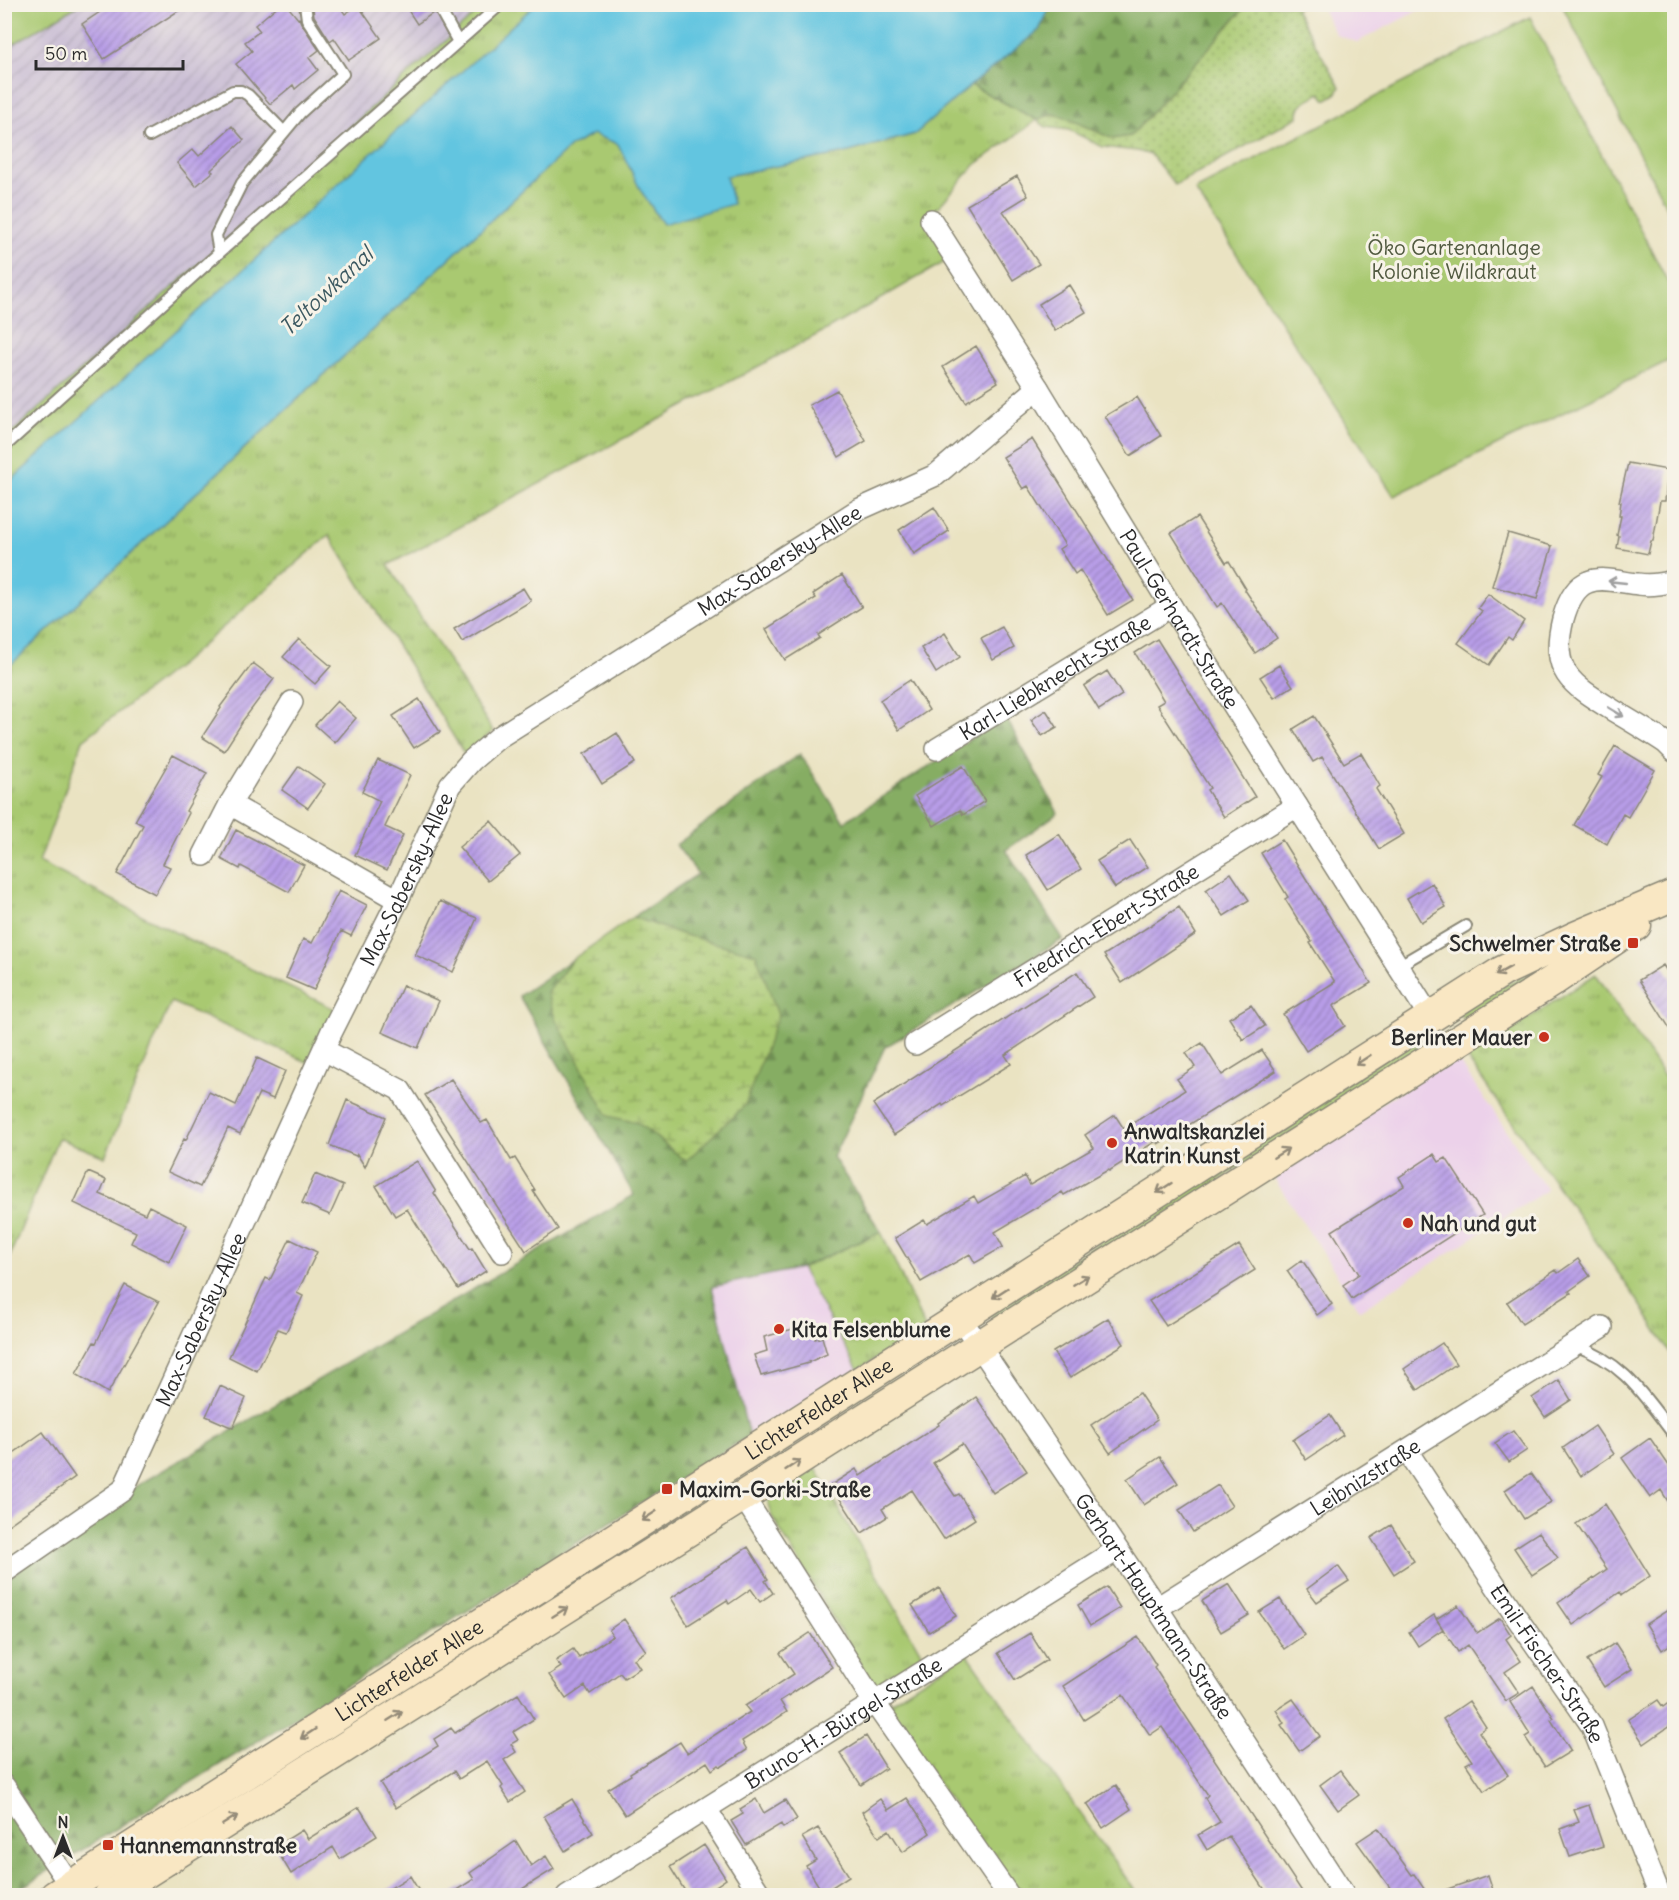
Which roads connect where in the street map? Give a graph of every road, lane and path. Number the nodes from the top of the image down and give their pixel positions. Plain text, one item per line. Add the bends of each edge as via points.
1 (305, 4) edge
2 (437, 4) edge
3 (498, 6) edge
4 (458, 42) junction
5 (284, 132) junction
6 (149, 136) dead end
7 (931, 220) dead end
8 (219, 253) junction
9 (1038, 388) junction
10 (4, 447) edge
11 (1674, 581) edge
12 (1171, 606) junction
13 (292, 702) dead end
14 (938, 749) dead end
15 (1674, 751) edge
16 (230, 804) junction
17 (1297, 806) junction
18 (204, 855) dead end
19 (1674, 896) edge
20 (398, 900) junction
21 (1466, 926) dead end
22 (1582, 947) junction
23 (1398, 966) junction
24 (1430, 1017) junction
25 (915, 1044) dead end
26 (1453, 1045) junction
27 (324, 1050) junction
28 (502, 1252) dead end
29 (961, 1318) junction
30 (1602, 1327) dead end
31 (979, 1345) junction
32 (1573, 1345) junction
33 (1674, 1435) edge
34 (1407, 1450) junction
35 (743, 1496) junction
36 (1117, 1550) junction
37 (4, 1572) edge
38 (1157, 1608) junction
39 (874, 1702) junction
40 (4, 1786) edge
41 (706, 1809) junction
42 (68, 1892) edge
43 (1662, 1892) edge
44 (109, 1896) edge
45 (567, 1896) edge
46 (760, 1896) edge
47 (1009, 1896) edge
48 (1345, 1896) edge

1 - 5 lane via 307,19 343,74
2 - 4 lane
3 - 4 lane
4 - 8 lane
5 - 6 lane via 248,95 233,91
5 - 8 lane via 242,183 216,235
7 - 9 street, Paul-Gerhardt-Straße
8 - 10 lane
9 - 12 street, Paul-Gerhardt-Straße
9 - 20 street, Max-Sabersky-Allee via 936,475 860,509 499,737 450,785
11 -> 15 street via 1662,585 1587,582 1566,609 1559,648 1562,665 1582,692 1666,742
12 - 14 street, Karl-Liebknecht-Straße
12 - 17 street, Paul-Gerhardt-Straße
13 - 16 street
16 - 18 street
16 - 20 street
17 - 23 street, Paul-Gerhardt-Straße
17 - 25 street, Friedrich-Ebert-Straße
19 - 22 main road
20 - 27 street, Max-Sabersky-Allee
21 - 23 lane
22 -> 24 main road, Lichterfelder Allee via 1503,971
22 - 26 main road, Lichterfelder Allee
23 - 24 street, Paul-Gerhardt-Straße
24 - 26 main road
24 -> 29 main road, Lichterfelder Allee
31 -> 26 main road, Lichterfelder Allee
27 - 28 street via 400,1090
27 - 37 street, Max-Sabersky-Allee via 123,1490
29 - 31 street, Gerhart-Hauptmann-Straße
29 -> 42 main road, Lichterfelder Allee
30 - 32 street, Leibnizstraße
35 -> 31 main road, Lichterfelder Allee
31 - 36 street, Gerhart-Hauptmann-Straße
32 - 33 lane via 1594,1352 1629,1377
32 - 34 street, Leibnizstraße
34 - 38 street, Leibnizstraße
34 - 43 street, Emil-Fischer-Straße via 1592,1726
35 - 39 street
44 -> 35 main road, Lichterfelder Allee
36 - 38 street, Gerhart-Hauptmann-Straße
36 - 39 street, Bruno-H.-Bürgel-Straße
38 - 48 street, Gerhart-Hauptmann-Straße
39 - 41 street, Bruno-H.-Bürgel-Straße
39 - 47 street
40 - 42 street
41 - 45 street, Bruno-H.-Bürgel-Straße
41 - 46 street

